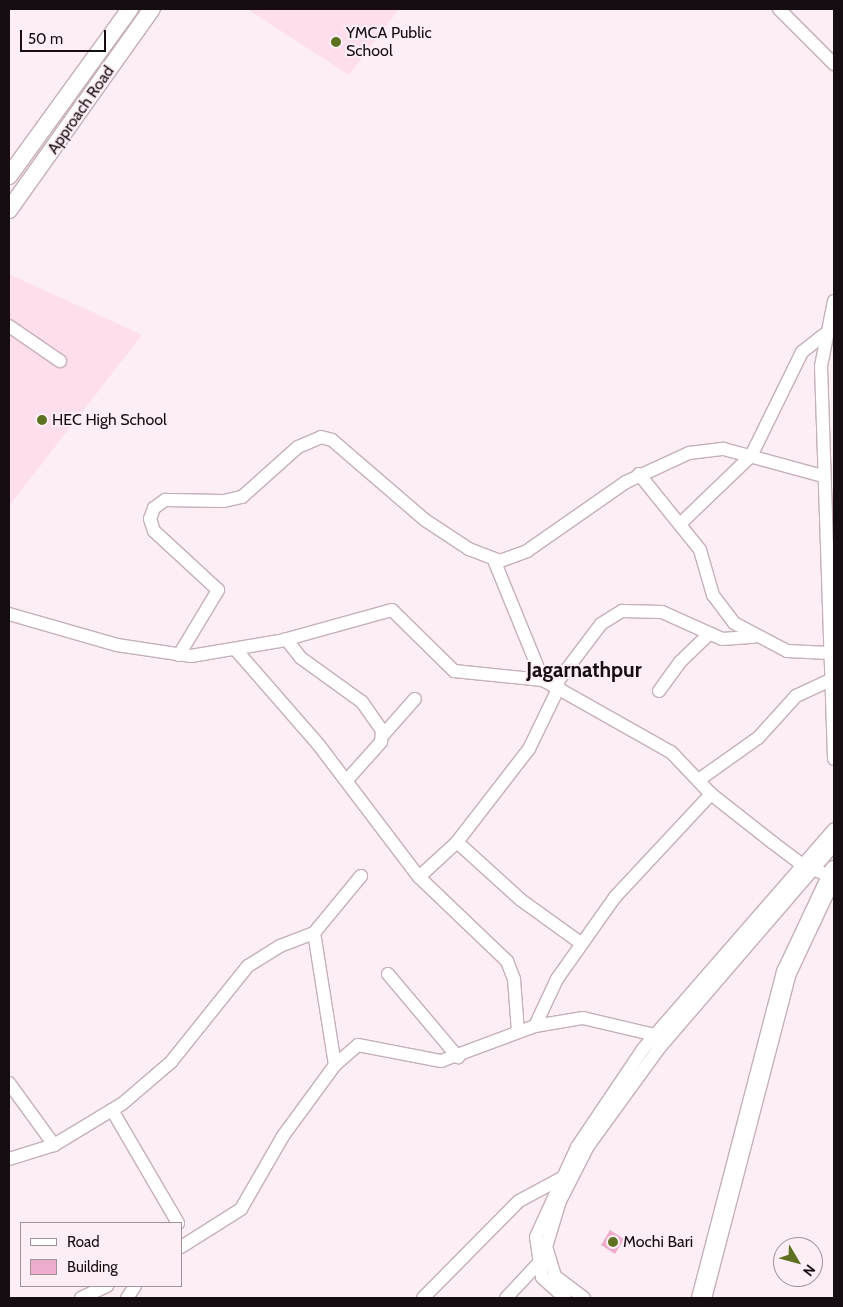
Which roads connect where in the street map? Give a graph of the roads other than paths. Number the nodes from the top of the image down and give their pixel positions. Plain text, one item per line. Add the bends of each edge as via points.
1 (130, 9) edge
2 (152, 9) edge
3 (779, 9) edge
4 (834, 64) edge
5 (9, 176) edge
6 (9, 210) edge
7 (834, 301) edge
8 (9, 326) edge
9 (824, 335) junction
10 (60, 361) dead end
11 (751, 456) junction
12 (639, 474) junction
13 (823, 476) junction
14 (680, 524) junction
15 (494, 560) junction
16 (9, 614) edge
17 (708, 635) junction
18 (754, 637) junction
19 (286, 639) junction
20 (236, 650) junction
21 (830, 653) junction
22 (179, 655) junction
23 (543, 680) junction
24 (831, 680) junction
25 (557, 686) junction
26 (659, 691) dead end
27 (415, 699) dead end
28 (383, 735) junction
29 (834, 759) edge
30 (700, 779) junction
31 (348, 780) junction
32 (711, 794) junction
33 (834, 829) edge
34 (457, 842) junction
35 (834, 846) edge
36 (808, 868) junction
37 (833, 875) edge
38 (361, 876) dead end
39 (419, 877) junction
40 (759, 924) junction
41 (806, 930) junction
42 (314, 933) junction
43 (582, 944) junction
44 (388, 974) dead end
45 (535, 1026) junction
46 (518, 1032) junction
47 (655, 1035) junction
48 (458, 1057) junction
49 (335, 1065) junction
50 (9, 1083) edge
51 (112, 1110) junction
52 (54, 1145) junction
53 (9, 1159) edge
54 (560, 1179) junction
55 (177, 1222) edge
56 (185, 1244) edge
57 (536, 1265) junction
58 (105, 1287) edge
59 (134, 1287) edge
60 (81, 1298) edge
61 (127, 1298) edge
62 (423, 1298) edge
63 (506, 1298) edge
64 (565, 1298) edge
65 (584, 1298) edge
66 (701, 1298) edge
67 (712, 1298) edge

1 - 5 street, Approach Road
2 - 6 street, Approach Road
3 - 4 street
7 - 9 street
8 - 10 street
9 - 11 street via 802,352
9 - 13 street
11 - 12 street via 724,448 705,449
11 - 13 street
11 - 14 street
12 - 14 street
12 - 15 street via 527,551
13 - 21 street
14 - 18 street via 707,564 717,602
15 - 22 street via 410,509 332,440 315,438 293,451 242,496 224,501 164,500 154,508 150,519 154,531 218,590
15 - 23 street
16 - 22 street via 117,645
17 - 18 street via 722,639
17 - 25 street via 652,609 622,611 601,624
17 - 26 street
18 - 21 street via 796,653
19 - 20 street
19 - 23 street via 388,609 454,671
19 - 28 street via 301,658 362,702
20 - 22 street
20 - 31 street
21 - 24 street
23 - 25 street
24 - 29 street
24 - 30 street via 796,696 758,738
25 - 30 street via 671,752
25 - 34 street via 529,749
27 - 28 street
28 - 31 street
30 - 32 street
31 - 39 street
32 - 36 street
32 - 43 street via 631,877
33 - 36 street
34 - 39 street
34 - 43 street via 515,895
35 - 36 street
36 - 37 street
36 - 40 street
37 - 41 main road
38 - 42 street
39 - 46 street via 507,961 514,979
40 - 47 street
40 - 65 street via 614,1105 569,1183 550,1228 546,1258 555,1276
41 - 66 main road via 786,972 768,1034
41 - 67 main road via 806,942 758,1108
42 - 49 street
42 - 51 street via 280,946 248,966 171,1062
43 - 45 street via 550,990
44 - 48 street
45 - 46 street
45 - 47 street via 597,1019
46 - 48 street
47 - 54 street via 608,1096
48 - 49 street via 429,1061 363,1044
49 - 56 street via 277,1144 241,1209
50 - 52 street
51 - 52 street
51 - 55 street
52 - 53 street
54 - 57 street via 536,1237
54 - 62 street via 519,1201
57 - 63 street
57 - 64 street via 546,1281
58 - 60 street
59 - 61 street

